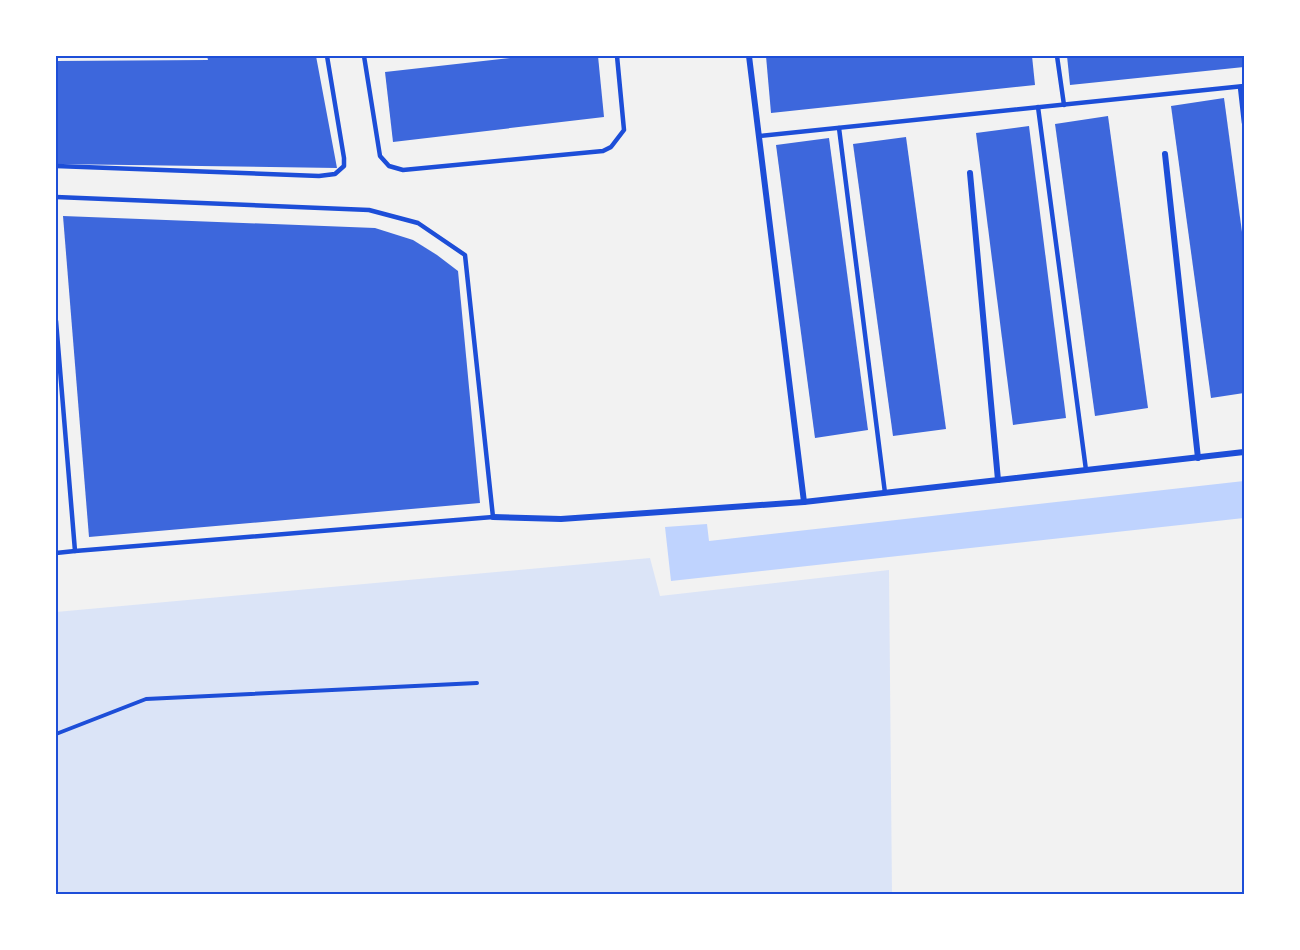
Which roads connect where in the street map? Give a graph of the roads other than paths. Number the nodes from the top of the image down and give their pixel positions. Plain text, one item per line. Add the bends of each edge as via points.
1 (327, 56) edge
2 (364, 56) edge
3 (617, 56) edge
4 (749, 56) edge
5 (1057, 56) edge
6 (1242, 86) edge
7 (1064, 105) junction
8 (1038, 107) junction
9 (1245, 123) edge
10 (839, 128) junction
11 (759, 136) junction
12 (1165, 154) dead end
13 (56, 166) edge
14 (970, 173) dead end
15 (56, 197) edge
16 (56, 321) edge
17 (1245, 452) edge
18 (1198, 458) junction
19 (1086, 470) junction
20 (998, 480) junction
21 (885, 493) junction
22 (804, 501) junction
23 (493, 517) junction
24 (75, 551) junction
25 (56, 553) edge

1 - 13 lane via 344,158 344,166 335,174
2 - 3 lane via 380,156 389,166 403,170 603,151 611,147 624,130
4 - 11 street
5 - 7 lane
6 - 7 lane
6 - 9 lane
7 - 8 lane
8 - 10 lane
8 - 19 lane
10 - 11 lane
10 - 21 lane
11 - 22 street
12 - 18 street
14 - 20 street
15 - 23 lane via 369,210 418,223 465,255
16 - 24 lane
17 - 18 street
18 - 19 street
19 - 20 street
20 - 21 street
21 - 22 street
22 - 23 street via 561,519
23 - 24 lane
24 - 25 lane

